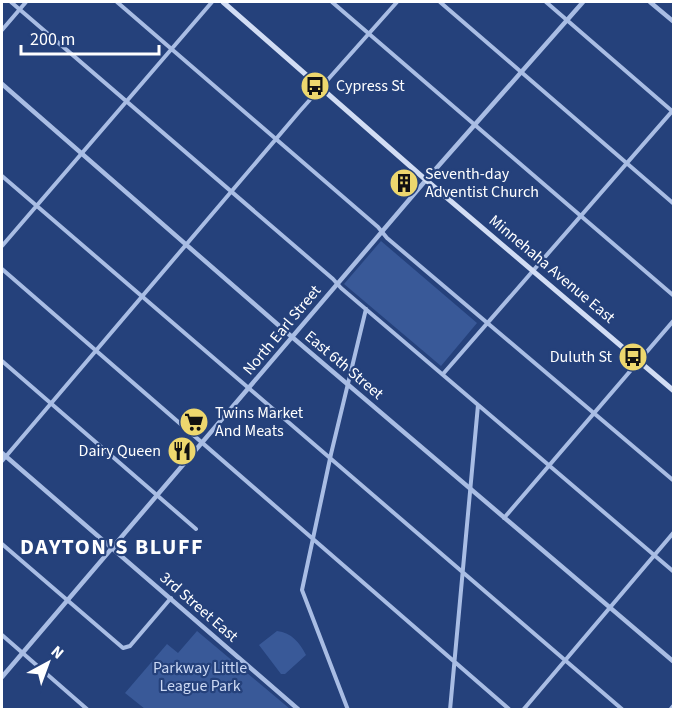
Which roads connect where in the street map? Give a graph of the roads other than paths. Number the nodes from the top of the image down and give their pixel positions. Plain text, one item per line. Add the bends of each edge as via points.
1 (11, 2) edge
2 (26, 2) edge
3 (117, 2) edge
4 (212, 2) edge
5 (223, 2) edge
6 (332, 2) edge
7 (397, 2) edge
8 (440, 2) edge
9 (546, 2) edge
10 (583, 2) edge
11 (650, 2) edge
12 (20, 9) junction
13 (567, 20) junction
14 (674, 22) edge
15 (2, 30) edge
16 (369, 33) junction
17 (171, 48) junction
18 (520, 72) junction
19 (2, 84) edge
20 (321, 87) junction
21 (126, 100) junction
22 (673, 111) edge
23 (475, 124) junction
24 (276, 139) junction
25 (81, 153) junction
26 (626, 163) junction
27 (2, 176) edge
28 (426, 180) junction
29 (232, 192) junction
30 (674, 204) edge
31 (36, 206) junction
32 (580, 215) junction
33 (382, 231) junction
34 (186, 245) junction
35 (2, 246) edge
36 (2, 269) edge
37 (532, 270) junction
38 (337, 284) junction
39 (674, 296) edge
40 (141, 297) junction
41 (366, 309) junction
42 (674, 320) edge
43 (487, 322) junction
44 (292, 337) junction
45 (96, 351) junction
46 (638, 360) junction
47 (2, 361) edge
48 (443, 374) junction
49 (347, 384) junction
50 (248, 388) junction
51 (674, 391) edge
52 (51, 403) junction
53 (478, 405) junction
54 (593, 413) junction
55 (202, 443) junction
56 (4, 454) edge
57 (330, 460) junction
58 (2, 461) edge
59 (549, 465) junction
60 (674, 481) edge
61 (470, 489) junction
62 (157, 494) junction
63 (504, 518) junction
64 (196, 529) dead end
65 (674, 532) edge
66 (313, 539) junction
67 (2, 544) edge
68 (112, 548) junction
69 (654, 555) junction
70 (463, 572) junction
71 (674, 572) edge
72 (171, 598) junction
73 (67, 601) junction
74 (609, 607) junction
75 (2, 635) edge
76 (22, 653) junction
77 (565, 659) junction
78 (454, 661) junction
79 (674, 662) edge
80 (2, 677) edge
81 (674, 705) edge
82 (88, 710) edge
83 (299, 710) edge
84 (348, 710) edge
85 (450, 710) edge
86 (510, 710) edge
87 (523, 710) edge
88 (623, 710) edge
89 (670, 710) edge

1 - 12 street
2 - 12 street
3 - 17 street
4 - 17 street
5 - 20 main road, Minnehaha Avenue East
6 - 16 street
7 - 16 street
8 - 18 street
9 - 13 street
10 - 13 street, North Earl Street
11 - 14 street
12 - 15 street
12 - 21 street
13 - 18 street, North Earl Street
13 - 22 street
16 - 20 street
16 - 23 street
17 - 21 street
17 - 24 street
18 - 23 street, North Earl Street
18 - 26 street
19 - 25 street, East 6th Street
20 - 24 street
20 - 28 main road, Minnehaha Avenue East
21 - 25 street
21 - 29 street
22 - 26 street
23 - 28 street, North Earl Street
23 - 32 street
24 - 29 street
24 - 33 street
25 - 31 street
25 - 34 street, East 6th Street
26 - 30 street
26 - 32 street
27 - 31 street
28 - 33 street, North Earl Street
28 - 37 main road, Minnehaha Avenue East
29 - 34 street
29 - 38 street
31 - 35 street
31 - 40 street
32 - 37 street
32 - 39 street
33 - 38 street, North Earl Street
33 - 43 street
34 - 40 street
34 - 44 street, East 6th Street
36 - 45 street
37 - 43 street
37 - 46 main road, Minnehaha Avenue East
38 - 41 street
38 - 44 street, North Earl Street
40 - 45 street
40 - 50 street
41 - 48 street
41 - 49 street
42 - 46 street
43 - 48 street
43 - 54 street
44 - 49 street, East 6th Street
44 - 50 street, North Earl Street
45 - 52 street
45 - 55 street
46 - 51 main road, Minnehaha Avenue East
46 - 54 street
47 - 52 street
48 - 53 street
49 - 57 street
49 - 61 street, East 6th Street
50 - 55 street, North Earl Street
50 - 57 street
52 - 56 street
52 - 62 street
53 - 59 street
53 - 61 street
54 - 59 street
54 - 60 street
55 - 62 street, North Earl Street
55 - 66 street
56 - 58 street
56 - 68 street, 3rd Street East
57 - 66 street
57 - 70 street
59 - 63 street
59 - 69 street
61 - 63 street, East 6th Street
61 - 70 street
62 - 64 street
62 - 68 street, North Earl Street
63 - 74 street, East 6th Street
65 - 69 street
66 - 78 street
66 - 84 street via 302,590
67 - 73 street
68 - 72 street, 3rd Street East
68 - 73 street, North Earl Street
69 - 71 street
69 - 74 street
70 - 77 street
70 - 78 street
72 - 73 street via 126,649
72 - 83 street, 3rd Street East
73 - 76 street, North Earl Street
74 - 77 street
74 - 79 street, East 6th Street
75 - 76 street
76 - 80 street, North Earl Street
76 - 82 street
77 - 87 street
77 - 88 street
78 - 85 street
78 - 86 street
81 - 89 street

